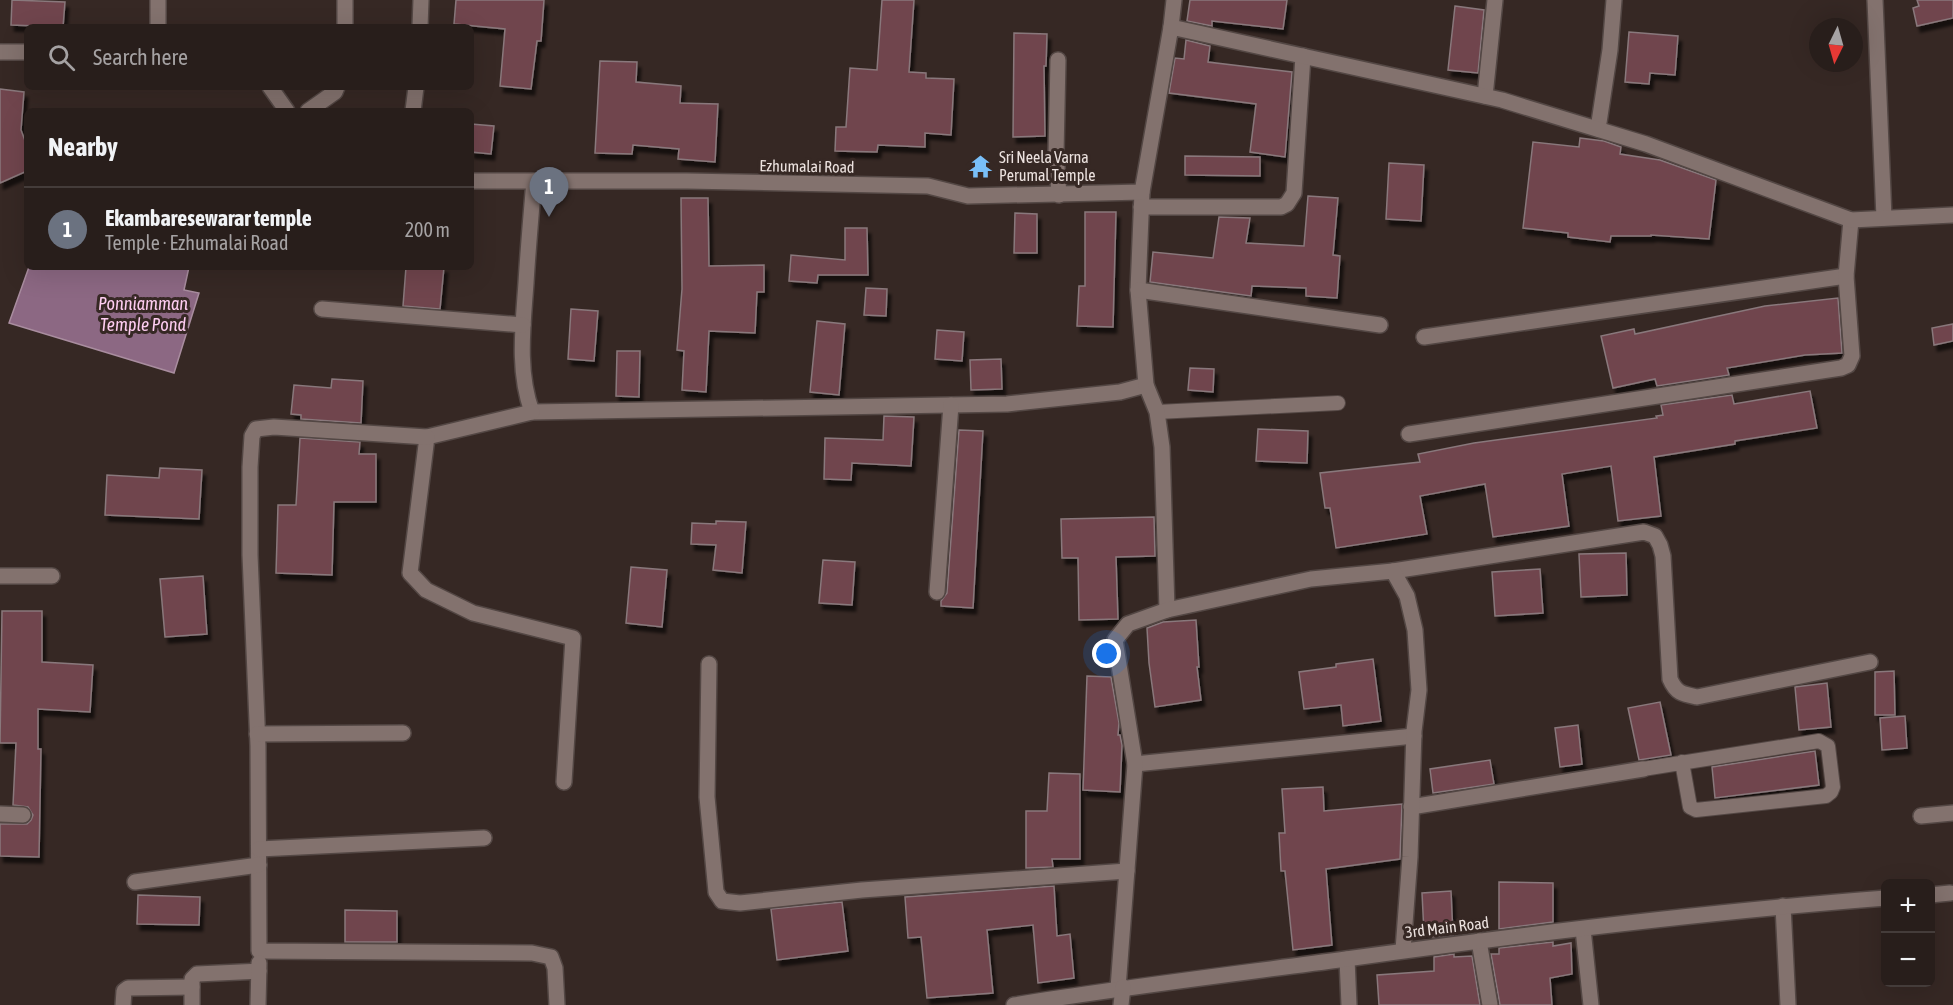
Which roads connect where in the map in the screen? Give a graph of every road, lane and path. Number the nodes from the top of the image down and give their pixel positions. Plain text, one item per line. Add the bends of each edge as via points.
1 (158, 0) edge
2 (345, 0) edge
3 (421, 0) edge
4 (1174, 0) edge
5 (1495, 0) edge
6 (1614, 0) edge
7 (1875, 0) edge
8 (158, 24) edge
9 (345, 24) edge
10 (420, 24) edge
11 (1171, 27) junction
12 (24, 52) edge
13 (1, 54) edge
14 (1303, 56) junction
15 (1058, 60) dead end
16 (272, 90) edge
17 (336, 90) edge
18 (416, 90) edge
19 (1485, 96) junction
20 (285, 108) edge
21 (312, 108) edge
22 (413, 108) edge
23 (1598, 129) junction
24 (474, 181) edge
25 (534, 181) junction
26 (1059, 195) junction
27 (1141, 199) junction
28 (1953, 215) edge
29 (1884, 218) junction
30 (1851, 220) junction
31 (1846, 276) junction
32 (1138, 290) junction
33 (322, 309) dead end
34 (523, 325) junction
35 (1380, 325) dead end
36 (1424, 337) dead end
37 (1146, 385) junction
38 (1338, 403) dead end
39 (951, 405) junction
40 (532, 412) junction
41 (1157, 412) junction
42 (1409, 434) dead end
43 (427, 437) junction
44 (1393, 571) junction
45 (0, 576) edge
46 (52, 576) dead end
47 (937, 592) dead end
48 (1167, 610) junction
49 (1870, 662) dead end
50 (710, 664) dead end
51 (403, 733) dead end
52 (257, 734) junction
53 (1414, 736) junction
54 (1682, 762) junction
55 (1135, 764) junction
56 (1643, 769) joint
57 (564, 782) dead end
58 (1411, 807) junction
59 (1953, 813) edge
60 (0, 814) edge
61 (23, 815) dead end
62 (1921, 816) dead end
63 (484, 838) dead end
64 (259, 849) junction
65 (259, 865) junction
66 (1127, 871) junction
67 (135, 882) dead end
68 (1950, 893) dead end
69 (1935, 894) edge
70 (1881, 898) edge
71 (1783, 906) junction
72 (1583, 929) junction
73 (1479, 941) junction
74 (1403, 950) junction
75 (259, 951) junction
76 (1347, 959) junction
77 (259, 971) junction
78 (192, 987) junction
79 (1121, 988) junction
80 (123, 1005) edge
81 (192, 1005) edge
82 (258, 1005) edge
83 (557, 1005) edge
84 (1014, 1005) edge
85 (1121, 1005) edge
86 (1349, 1005) edge
87 (1490, 1005) edge
88 (1591, 1005) edge
89 (1788, 1005) edge

1 - 8 street
2 - 9 street
3 - 10 street
4 - 11 street
5 - 19 street
6 - 23 street
7 - 29 street
11 - 14 street
11 - 27 street
12 - 13 street
14 - 19 street
14 - 27 street, Ezhumalai Road via 1294,193 1287,204 1281,207
15 - 26 street
16 - 20 street
17 - 21 street
18 - 22 street
19 - 23 street
23 - 30 street
24 - 25 street, Ezhumalai Road
25 - 26 street, Ezhumalai Road via 928,186 968,196
25 - 34 street
26 - 27 street, Ezhumalai Road
27 - 32 street
28 - 29 street
29 - 30 street
30 - 31 street
31 - 36 street
31 - 42 street via 1852,356 1848,365 1841,368
32 - 35 street
32 - 37 street
33 - 34 street
34 - 40 street via 522,362
37 - 39 street via 1120,392 1007,404
37 - 41 street
38 - 41 lane
39 - 40 street
39 - 47 street
40 - 43 street
41 - 48 street via 1162,447
43 - 52 street via 256,429 250,467 250,555
43 - 57 street via 410,573 426,591 474,613 573,638
44 - 48 street via 1311,579
44 - 49 street via 1644,532 1655,536 1663,556 1670,679 1674,689 1697,697
44 - 53 street via 1407,596 1415,630 1419,690
45 - 46 street
48 - 55 street via 1128,624 1116,640
50 - 66 street via 707,797 716,892 722,901 740,903
51 - 52 street
52 - 64 street
53 - 55 street
53 - 58 street
54 - 54 lane via 1690,807 1696,810 1826,796 1833,787 1828,746 1820,741
54 - 56 lane
55 - 66 street
56 - 58 street
58 - 74 street
59 - 62 street
60 - 61 street
63 - 64 street
64 - 65 street
65 - 67 street
65 - 75 street
66 - 79 street
68 - 69 street
70 - 71 street, 3rd Main Road
71 - 72 street, 3rd Main Road
71 - 89 street
72 - 73 street, 3rd Main Road
72 - 88 street
73 - 74 street, 3rd Main Road
73 - 87 street
74 - 76 street, 3rd Main Road
75 - 77 street
75 - 83 street via 532,953 551,957
76 - 79 street, 3rd Main Road
76 - 86 street
77 - 78 street via 197,974
77 - 82 street
78 - 80 street via 128,987
78 - 81 street
79 - 84 street, 3rd Main Road
79 - 85 street

